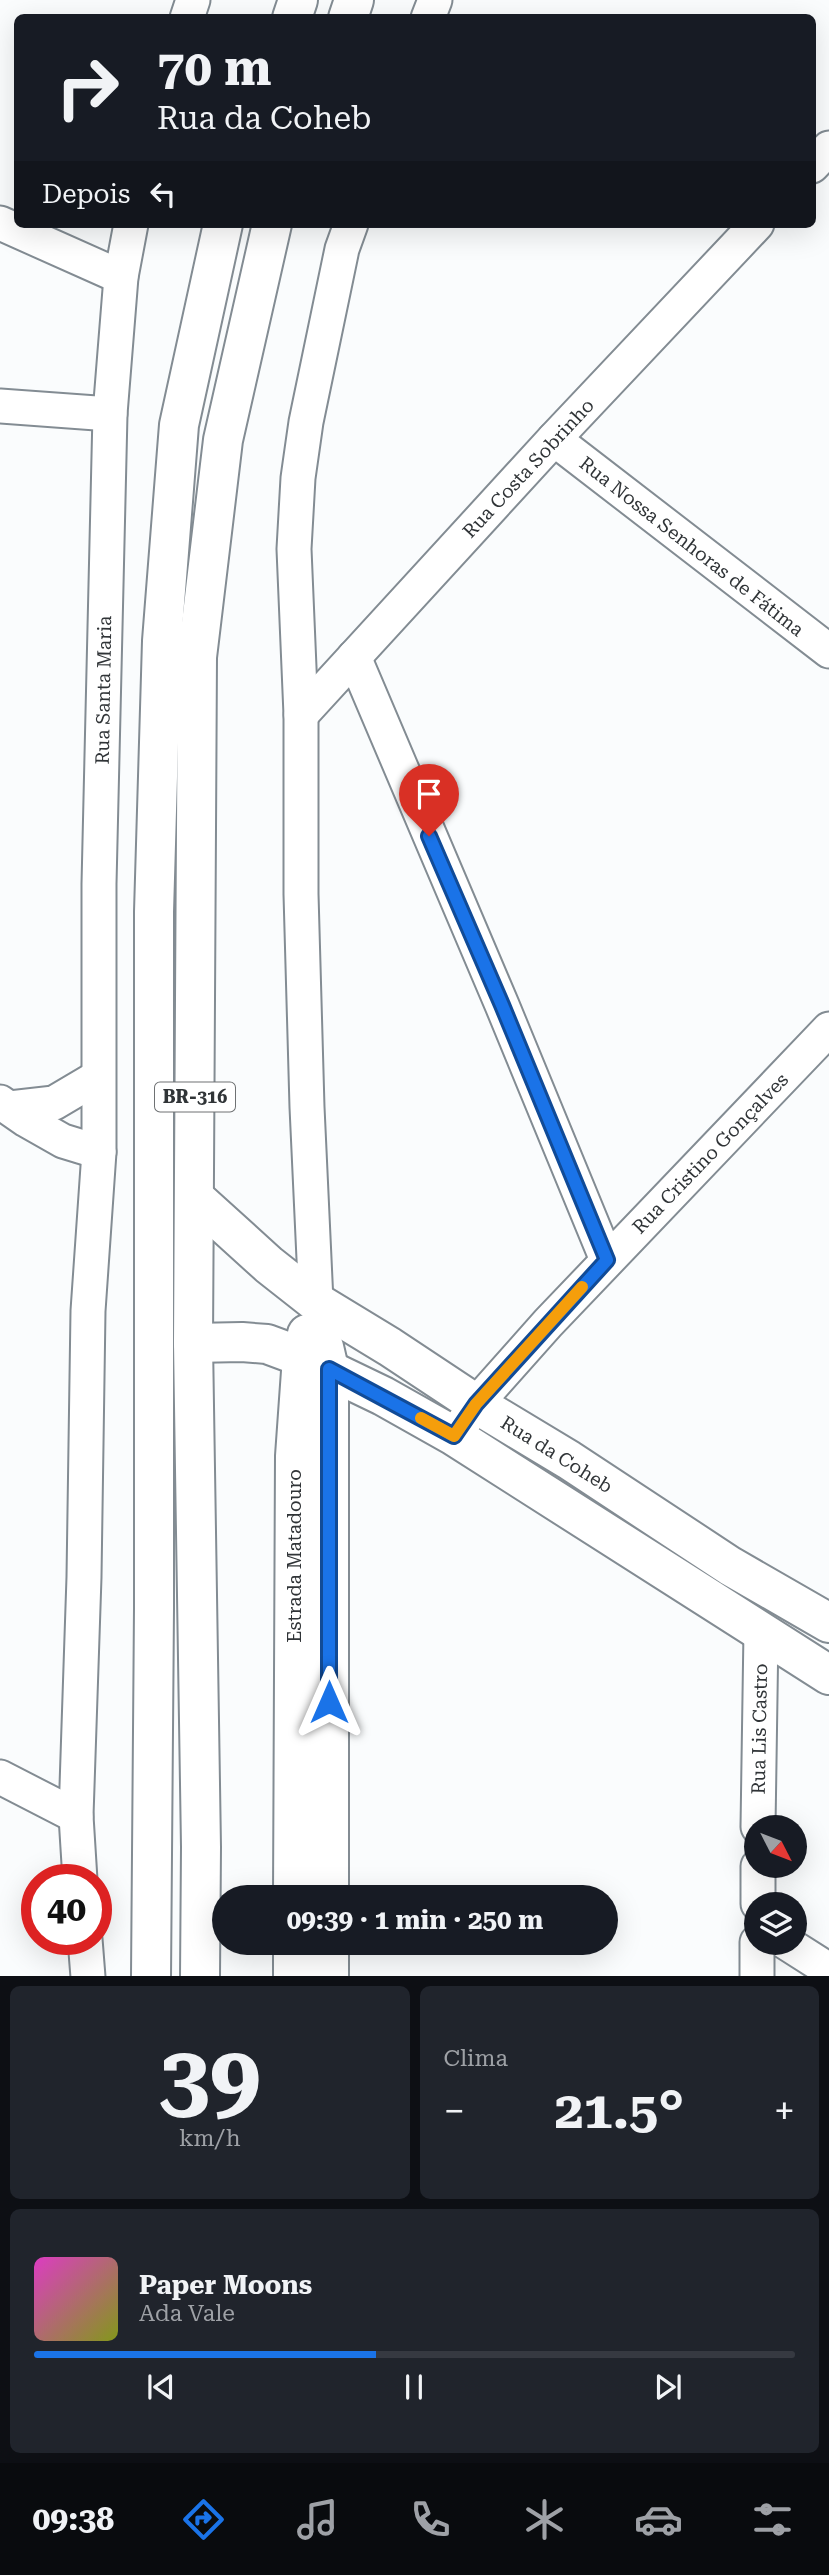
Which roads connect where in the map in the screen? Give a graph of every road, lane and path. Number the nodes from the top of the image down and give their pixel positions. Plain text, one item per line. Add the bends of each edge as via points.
1 (829, 148) edge
2 (816, 162) edge
3 (0, 223) edge
4 (130, 228) edge
5 (222, 228) edge
6 (271, 228) edge
7 (350, 228) edge
8 (753, 228) edge
9 (121, 277) junction
10 (0, 406) edge
11 (110, 414) junction
12 (554, 439) junction
13 (829, 652) edge
14 (354, 657) junction
15 (301, 715) junction
16 (829, 1028) edge
17 (98, 1077) junction
18 (5, 1105) edge
19 (99, 1152) junction
20 (194, 1197) junction
21 (607, 1260) junction
22 (316, 1302) junction
23 (193, 1343) junction
24 (315, 1363) junction
25 (476, 1404) junction
26 (454, 1436) junction
27 (829, 1623) edge
28 (761, 1631) junction
29 (829, 1675) edge
30 (0, 1777) edge
31 (758, 1815) edge
32 (76, 1816) junction
33 (79, 1864) edge
34 (293, 1885) edge
35 (329, 1885) edge
36 (86, 1955) edge
37 (293, 1955) edge
38 (329, 1955) edge
39 (757, 1955) edge
40 (805, 1955) edge
41 (829, 1970) edge
42 (88, 1976) edge
43 (151, 1976) edge
44 (200, 1976) edge
45 (293, 1976) edge
46 (329, 1976) edge
47 (757, 1976) edge

1 - 2 street
3 - 9 street
4 - 9 street, Rua Santa Maria
5 - 43 main road, BR-316 via 179,425 162,641 154,912
6 - 20 main road, BR-316 via 223,440 197,657
7 - 15 street via 318,354 298,478 294,549
8 - 12 street, Rua Costa Sobrinho
9 - 11 street, Rua Santa Maria
10 - 11 street
11 - 17 street, Rua Santa Maria
12 - 13 street, Rua Nossa Senhoras de Fátima
12 - 14 street, Rua Costa Sobrinho
14 - 15 street, Rua Costa Sobrinho
14 - 21 street
15 - 22 street via 302,922
16 - 21 street, Rua Cristino Gonçalves
17 - 18 street via 54,1103
17 - 19 street, Rua Santa Maria
18 - 19 street via 63,1141
19 - 32 street, Rua Santa Maria via 88,1311
20 - 22 main road, Rua da Coheb
20 - 23 main road, BR-316
21 - 25 street, Rua Cristino Gonçalves
22 - 24 main road
22 - 25 main road, Rua da Coheb
23 - 24 main road, Rua da Coheb via 267,1345
23 - 44 main road, BR-316
24 - 26 main road, Rua da Coheb
24 - 34 main road, Estrada Matadouro via 295,1456
24 - 35 main road
25 - 26 street, Rua Cristino Gonçalves
25 - 27 main road, Rua da Coheb via 730,1566
26 - 28 main road, Rua da Coheb
28 - 29 main road, Rua da Coheb
28 - 31 street, Rua Lis Castro
30 - 32 street
32 - 33 street, Rua Santa Maria
36 - 42 street
37 - 45 main road
38 - 46 main road
39 - 47 street
40 - 41 street

